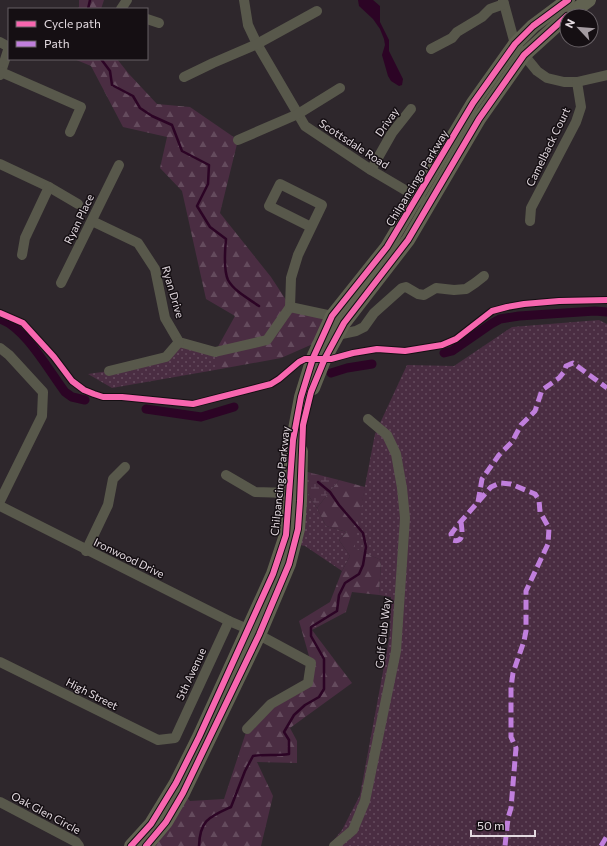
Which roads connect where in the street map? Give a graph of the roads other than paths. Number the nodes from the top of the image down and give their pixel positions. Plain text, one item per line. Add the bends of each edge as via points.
1 (244, 0) edge
2 (568, 0) edge
3 (589, 0) edge
4 (503, 2) edge
5 (578, 8) edge
6 (316, 11) dead end
7 (148, 19) edge
8 (159, 23) dead end
9 (559, 23) edge
10 (0, 42) edge
11 (257, 44) junction
12 (515, 44) junction
13 (8, 47) edge
14 (431, 49) dead end
15 (524, 55) junction
16 (1, 74) edge
17 (607, 75) edge
18 (184, 77) dead end
19 (577, 82) junction
20 (340, 88) dead end
21 (411, 109) dead end
22 (298, 114) junction
23 (70, 132) dead end
24 (238, 140) dead end
25 (0, 164) edge
26 (119, 165) dead end
27 (371, 170) junction
28 (49, 187) junction
29 (423, 201) junction
30 (78, 204) dead end
31 (92, 221) junction
32 (530, 221) dead end
33 (312, 227) junction
34 (22, 255) dead end
35 (484, 276) dead end
36 (61, 283) dead end
37 (290, 306) junction
38 (338, 324) junction
39 (179, 342) junction
40 (0, 348) edge
41 (109, 371) dead end
42 (368, 420) dead end
43 (124, 467) dead end
44 (226, 475) dead end
45 (294, 494) junction
46 (0, 501) edge
47 (0, 506) edge
48 (86, 551) junction
49 (229, 621) junction
50 (253, 632) junction
51 (0, 662) edge
52 (247, 729) dead end
53 (175, 738) joint
54 (0, 802) edge
55 (79, 846) edge
56 (131, 846) edge
57 (146, 846) edge
58 (334, 846) edge

1 - 11 street, Scottsdale Road via 248,25
2 - 12 street, Chilpancingo Parkway via 533,26
3 - 5 street, Chilpancingo Parkway
4 - 12 street
4 - 14 street via 457,32 452,38
6 - 11 street
7 - 8 street
9 - 15 street, Chilpancingo Parkway
10 - 13 street
11 - 18 street
11 - 22 street, Scottsdale Road
12 - 15 street
12 - 29 street, Chilpancingo Parkway via 473,103
13 - 16 street
15 - 19 street via 537,71 547,78
15 - 29 street, Chilpancingo Parkway
16 - 23 street via 81,107
17 - 19 street
19 - 32 street, Camelback Court via 581,107 576,122 531,208
20 - 22 street
21 - 27 street, Drivay via 392,133
22 - 24 street
22 - 27 street, Scottsdale Road via 305,126
25 - 28 street
26 - 31 street, Ryan Place
27 - 29 street, Scottsdale Road
28 - 30 street
28 - 34 street via 25,238
29 - 38 street, Chilpancingo Parkway via 408,240
31 - 36 street, Ryan Place
31 - 39 street, Ryan Drive via 138,243 155,269 165,318
33 - 33 street via 322,205 280,184 270,206
33 - 37 street via 298,255 291,278
35 - 38 street via 466,289 436,288 418,294 406,287 402,288 374,313 364,327 356,331
37 - 38 street
37 - 39 street via 267,340 215,352
38 - 45 street, Chilpancingo Parkway via 311,392 303,425
38 - 45 street, Chilpancingo Parkway via 313,358 301,397 292,440
39 - 41 street via 166,357
40 - 46 street via 9,354 43,392 42,416
42 - 58 street, Golf Club Way via 388,435 396,454 402,488 405,518 396,651 365,801 353,830
43 - 48 street via 113,479 108,505
44 - 45 street via 255,492
45 - 50 street, Chilpancingo Parkway via 298,529 290,564
47 - 48 street, Ironwood Drive
48 - 49 street, Ironwood Drive
49 - 50 street, Ironwood Drive
49 - 53 street, 5th Avenue
50 - 52 street, Ironwood Drive via 311,663 308,683 271,704
50 - 56 street, Chilpancingo Parkway via 176,783 151,824
50 - 57 street, Chilpancingo Parkway via 183,793 166,822
51 - 53 street, High Street via 158,740
54 - 55 street, Oak Glen Circle via 76,842

